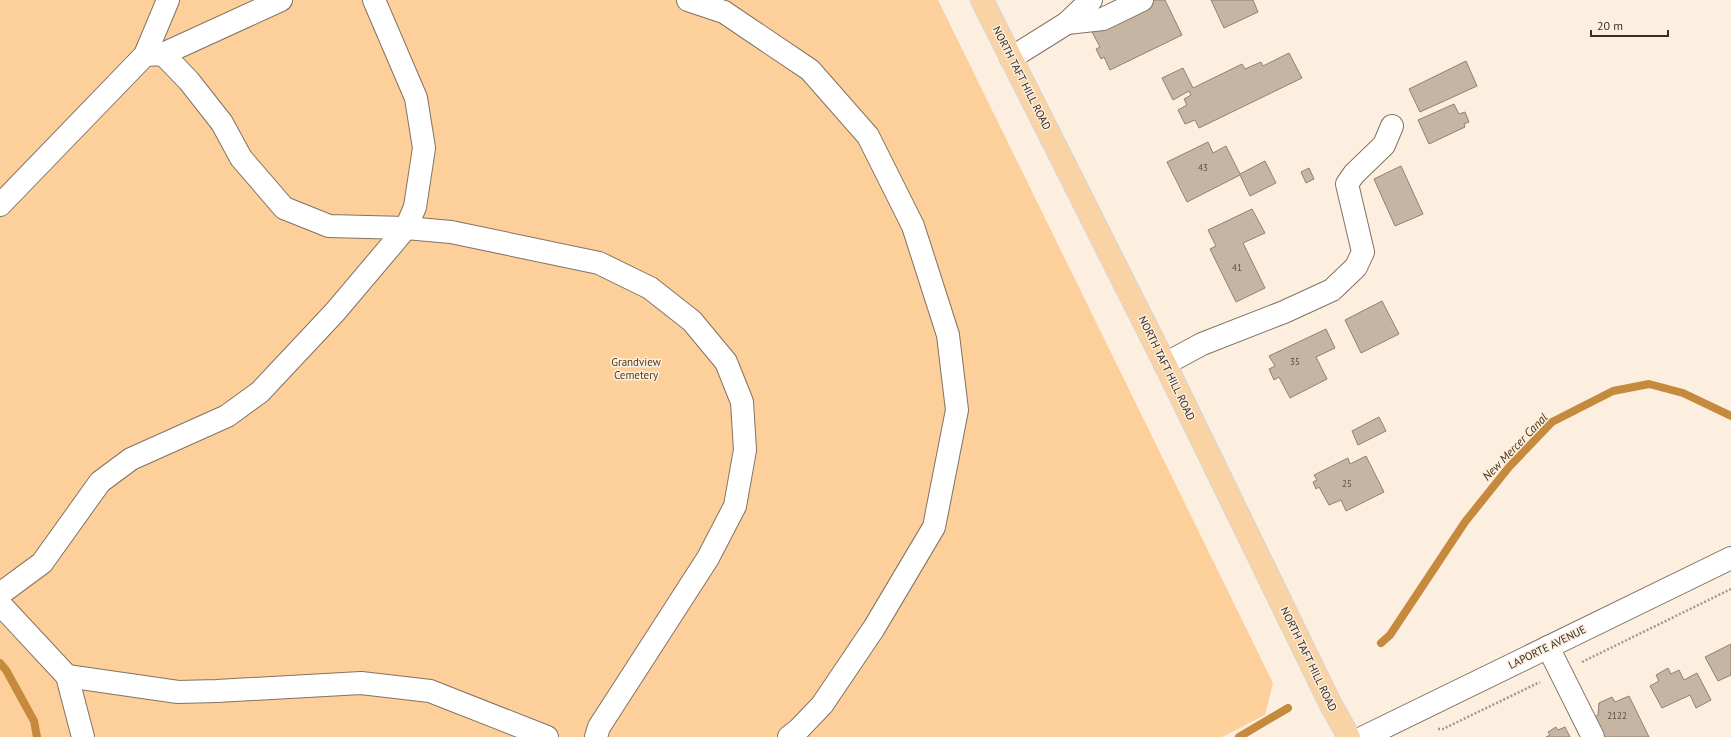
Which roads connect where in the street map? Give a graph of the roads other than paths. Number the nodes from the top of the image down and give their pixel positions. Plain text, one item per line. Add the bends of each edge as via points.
1 (168, 0) edge
2 (282, 0) edge
3 (374, 0) edge
4 (688, 0) edge
5 (982, 0) edge
6 (1091, 0) edge
7 (1142, 0) edge
8 (1067, 23) junction
9 (154, 55) junction
10 (1011, 58) junction
11 (1392, 126) dead end
12 (0, 205) edge
13 (406, 228) junction
14 (1165, 364) junction
15 (1731, 558) edge
16 (0, 594) edge
17 (0, 604) edge
18 (1548, 647) junction
19 (66, 676) junction
20 (83, 737) edge
21 (547, 737) edge
22 (596, 737) edge
23 (789, 737) edge
24 (1348, 737) edge
25 (1364, 737) edge
26 (1593, 737) edge

1 - 9 street
2 - 9 street
3 - 13 street via 416,98 424,148 416,207
4 - 23 street via 724,12 810,70 868,136 913,226 948,335 957,410 934,527 874,628 822,705
5 - 10 main road, NORTH TAFT HILL ROAD
6 - 8 street
7 - 8 street via 1104,19
8 - 10 street
9 - 12 street
9 - 13 street via 189,81 222,123 241,158 284,208 329,226
10 - 14 main road, NORTH TAFT HILL ROAD
11 - 14 street via 1384,145 1347,184 1363,252 1356,267 1332,290 1202,344
13 - 16 street via 335,312 260,392 227,416 131,459 100,482 42,562
13 - 22 street via 451,232 599,263 650,288 692,321 726,362 742,402 745,450 736,506 708,558 599,728
14 - 24 main road, NORTH TAFT HILL ROAD
15 - 18 street, LAPORTE AVENUE
17 - 19 street
18 - 25 street, LAPORTE AVENUE
18 - 26 street
19 - 20 street
19 - 21 street via 178,692 361,683 430,691

